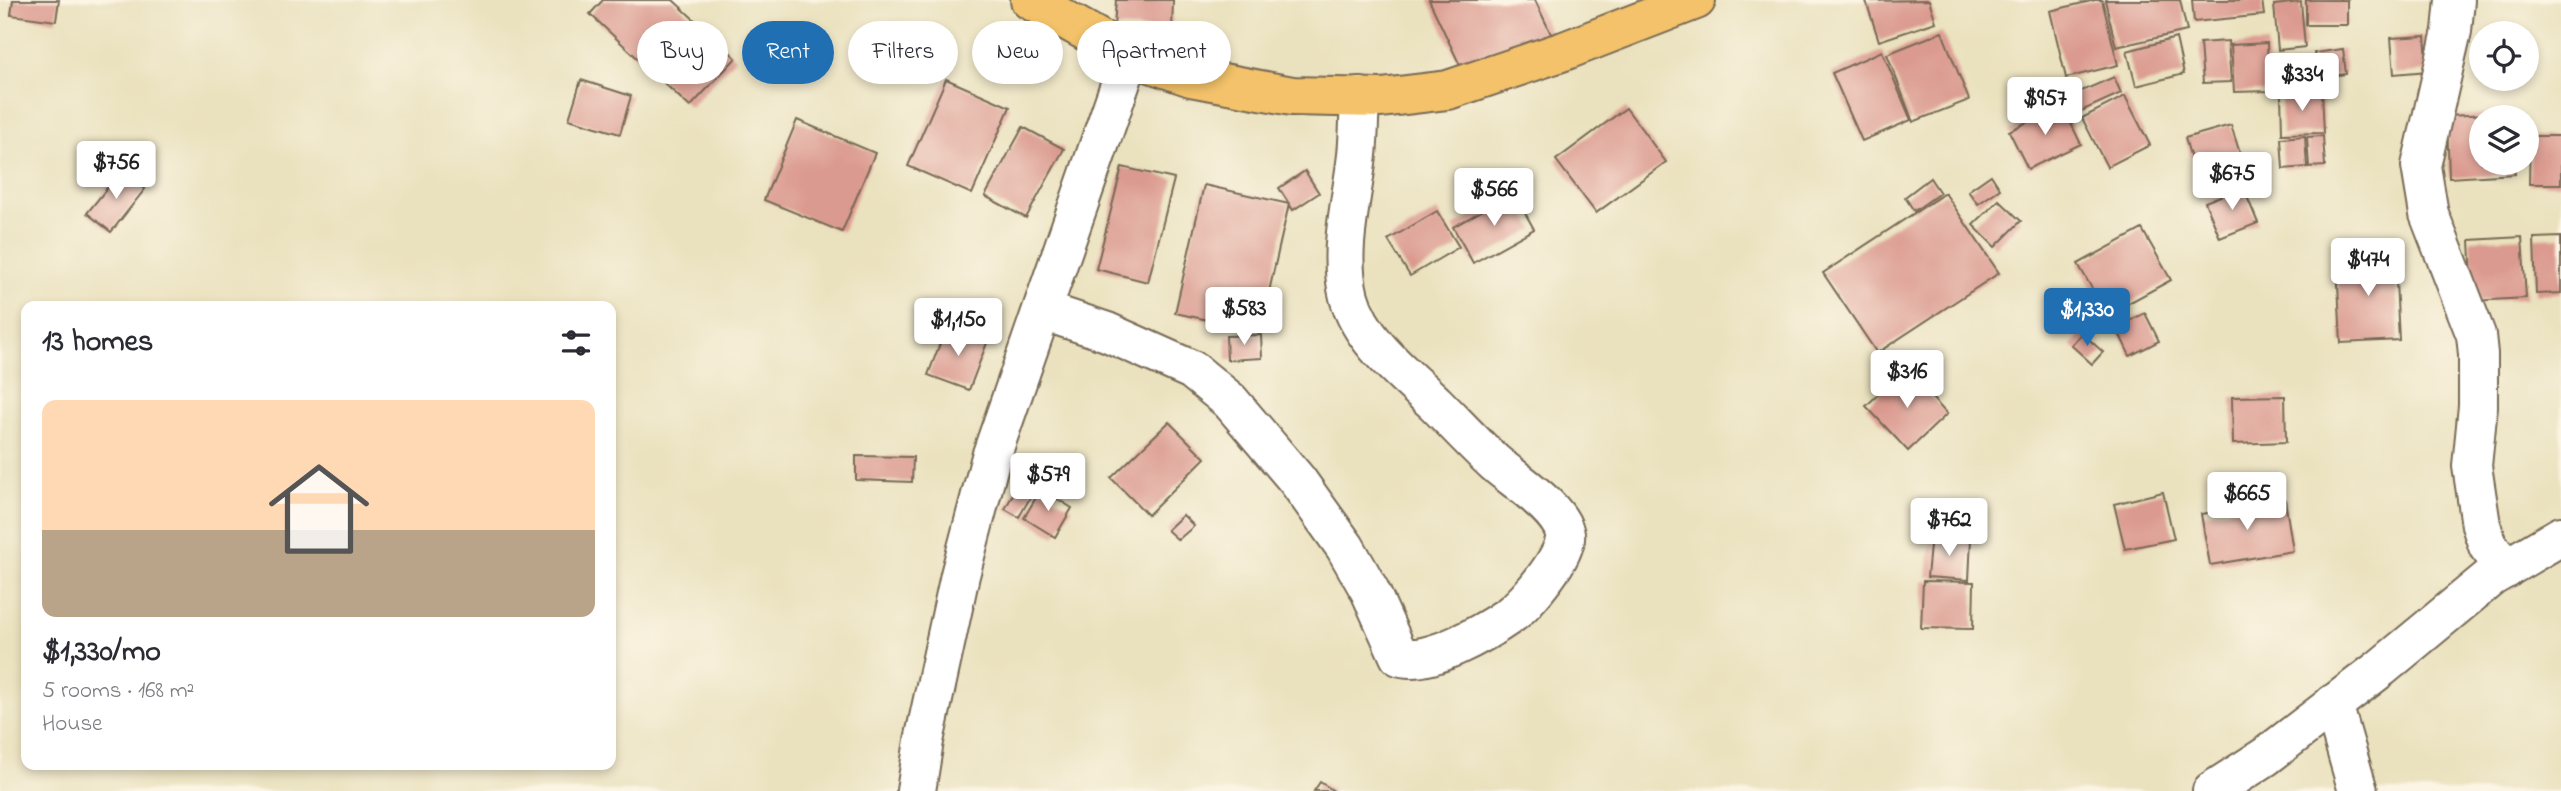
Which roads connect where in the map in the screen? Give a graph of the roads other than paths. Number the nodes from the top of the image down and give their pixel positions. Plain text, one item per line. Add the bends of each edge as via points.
1 (1030, 0) edge
2 (1696, 0) edge
3 (2455, 0) edge
4 (1077, 26) edge
5 (1121, 84) edge
6 (1228, 84) edge
7 (1360, 97) junction
8 (1044, 311) junction
9 (2561, 536) edge
10 (2506, 569) junction
11 (2333, 704) junction
12 (916, 791) edge
13 (2212, 791) edge
14 (2358, 791) edge

1 - 4 main road
2 - 7 main road via 1448,90
3 - 10 street via 2421,166 2429,214 2476,335 2478,406 2472,466 2484,536
5 - 8 street
6 - 7 main road via 1292,96
7 - 8 street via 1345,256 1357,320 1377,346 1485,453 1549,509 1565,535 1564,549 1553,568 1513,613 1460,644 1424,657 1399,656 1345,547 1297,480 1230,401 1192,370 1107,332
8 - 12 street via 984,483 923,741
9 - 10 street
10 - 11 street
11 - 13 street
11 - 14 street

